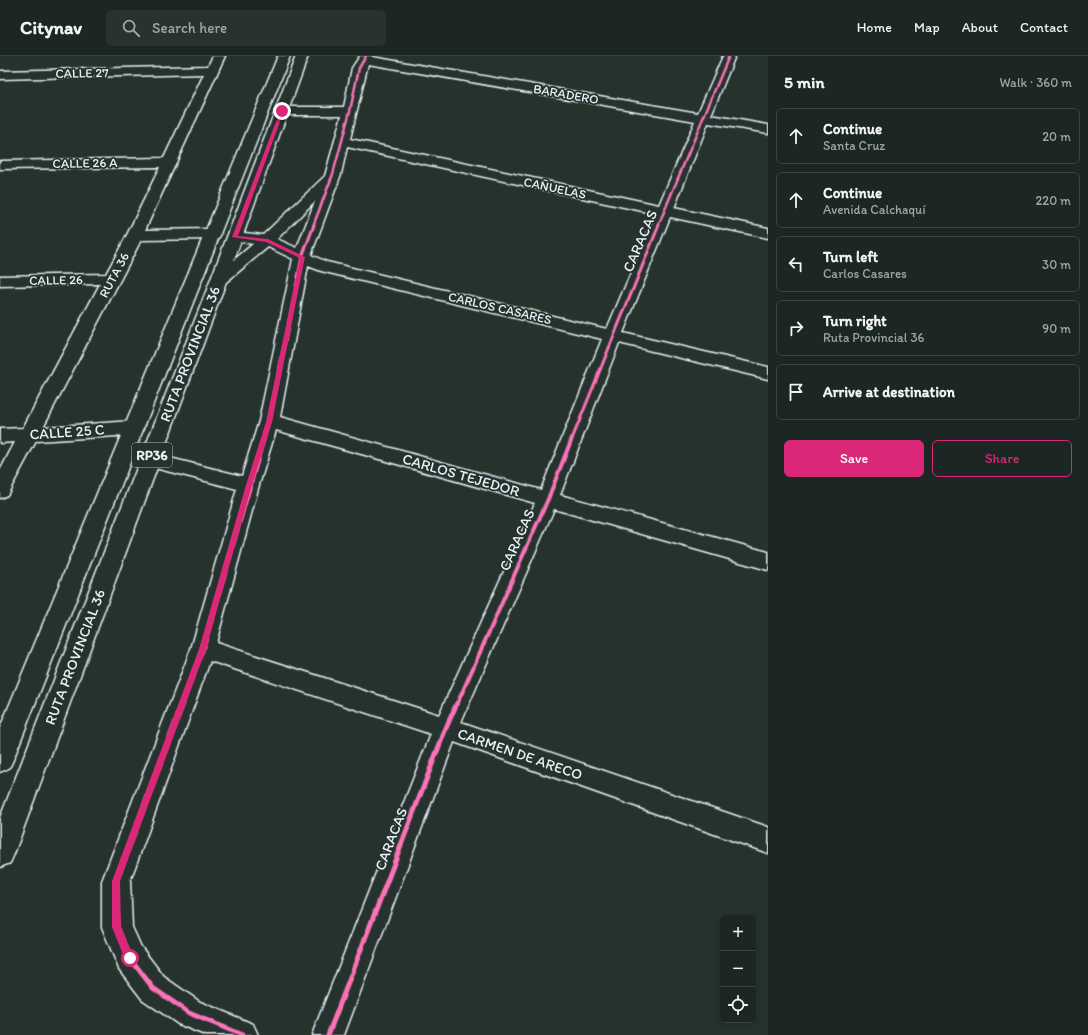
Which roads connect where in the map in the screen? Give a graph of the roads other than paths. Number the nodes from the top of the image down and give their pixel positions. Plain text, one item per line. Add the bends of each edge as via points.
1 (302, 56) edge
2 (310, 56) edge
3 (729, 56) edge
4 (365, 58) edge
5 (215, 63) edge
6 (284, 65) edge
7 (0, 75) edge
8 (282, 111) junction
9 (350, 111) junction
10 (704, 117) junction
11 (768, 129) edge
12 (342, 142) junction
13 (169, 162) junction
14 (0, 165) edge
15 (333, 174) junction
16 (665, 212) junction
17 (768, 233) edge
18 (213, 234) junction
19 (135, 235) junction
20 (235, 237) junction
21 (267, 240) junction
22 (302, 257) junction
23 (112, 279) junction
24 (219, 279) junction
25 (0, 281) edge
26 (613, 335) junction
27 (768, 372) edge
28 (269, 422) junction
29 (134, 428) junction
30 (28, 435) junction
31 (0, 436) edge
32 (150, 460) junction
33 (249, 485) junction
34 (0, 490) edge
35 (548, 499) junction
36 (768, 561) edge
37 (203, 649) junction
38 (446, 728) junction
39 (0, 760) edge
40 (768, 840) edge
41 (0, 854) edge
42 (242, 1035) edge
43 (328, 1035) edge

1 - 6 street, RUTA PROVINCIAL 36 / RP36
2 - 6 street
3 - 10 street, CARACAS
4 - 9 street via 359,68
4 - 10 street, BARADERO
5 - 7 street, CALLE 27
5 - 13 street, RUTA 36
6 - 8 street, RUTA PROVINCIAL 36 / RP36
6 - 18 street, RUTA PROVINCIAL 36 / RP36
8 - 9 street
8 - 20 street, RUTA PROVINCIAL 36 / RP36
9 - 12 street
10 - 11 street, BARADERO
10 - 16 street, CARACAS
12 - 15 street
12 - 16 street, CAÑUELAS
13 - 14 street, CALLE 26 A
13 - 19 street, RUTA 36
15 - 21 street
15 - 22 street
16 - 17 street, CAÑUELAS
16 - 26 street, CARACAS
18 - 19 street
18 - 29 street, RUTA PROVINCIAL 36 / RP36
19 - 23 street, RUTA 36
20 - 21 street, CARLOS CASARES
20 - 24 street, RUTA PROVINCIAL 36 / RP36
21 - 22 street, CARLOS CASARES
21 - 24 street
22 - 26 street, CARLOS CASARES via 321,266
22 - 28 street
23 - 25 street, CALLE 26
23 - 30 street, RUTA 36
24 - 32 street, RUTA PROVINCIAL 36 / RP36
26 - 27 street, CARLOS CASARES
26 - 35 street, CARACAS
28 - 33 street
28 - 35 street, CARLOS TEJEDOR
29 - 30 street, CALLE 25 C
29 - 39 street, RUTA PROVINCIAL 36 / RP36
30 - 31 street, CALLE 25 C
30 - 34 street, RUTA 36
32 - 33 street
32 - 41 street, RUTA PROVINCIAL 36 / RP36
33 - 37 street
35 - 36 street, CARLOS TEJEDOR
35 - 38 street, CARACAS
37 - 38 street, CARMEN DE ARECO
37 - 42 street via 116,881 117,927 130,958 153,988 189,1012
38 - 40 street, CARMEN DE ARECO
38 - 43 street, CARACAS

